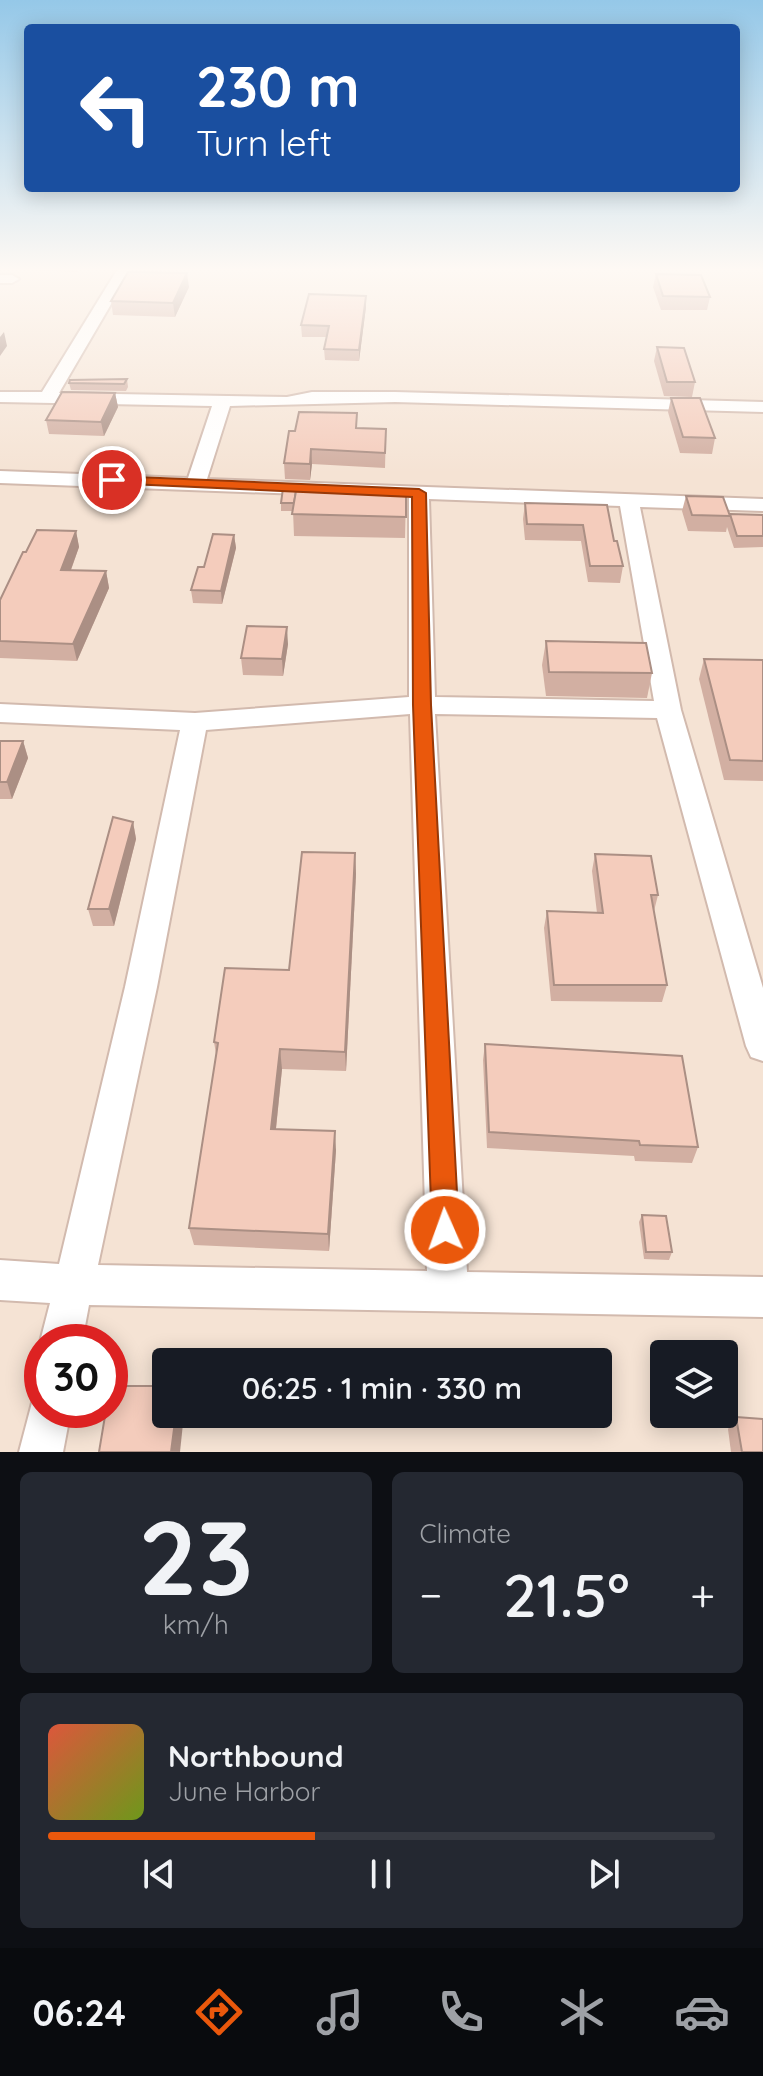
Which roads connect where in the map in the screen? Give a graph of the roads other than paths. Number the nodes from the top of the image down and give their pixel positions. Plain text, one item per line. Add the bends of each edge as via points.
1 (83, 338) edge
2 (0, 397) edge
3 (47, 398) junction
4 (223, 400) junction
5 (763, 407) edge
6 (0, 477) edge
7 (196, 483) junction
8 (419, 493) junction
9 (629, 501) junction
10 (763, 505) edge
11 (422, 705) junction
12 (668, 710) junction
13 (0, 713) edge
14 (195, 722) junction
15 (763, 1046) edge
16 (0, 1280) edge
17 (72, 1285) junction
18 (448, 1292) junction
19 (763, 1297) edge
20 (64, 1324) edge
21 (46, 1428) edge
22 (41, 1452) edge

1 - 3 street
2 - 3 street
3 - 4 street
4 - 5 street via 395,397
4 - 7 street
6 - 7 street
7 - 8 street
8 - 9 street
8 - 11 street
9 - 10 street
9 - 12 street
11 - 12 street
11 - 14 street
11 - 18 street
12 - 15 street
13 - 14 street
14 - 17 street
16 - 17 street
17 - 18 street
17 - 20 street
18 - 19 street
21 - 22 street

